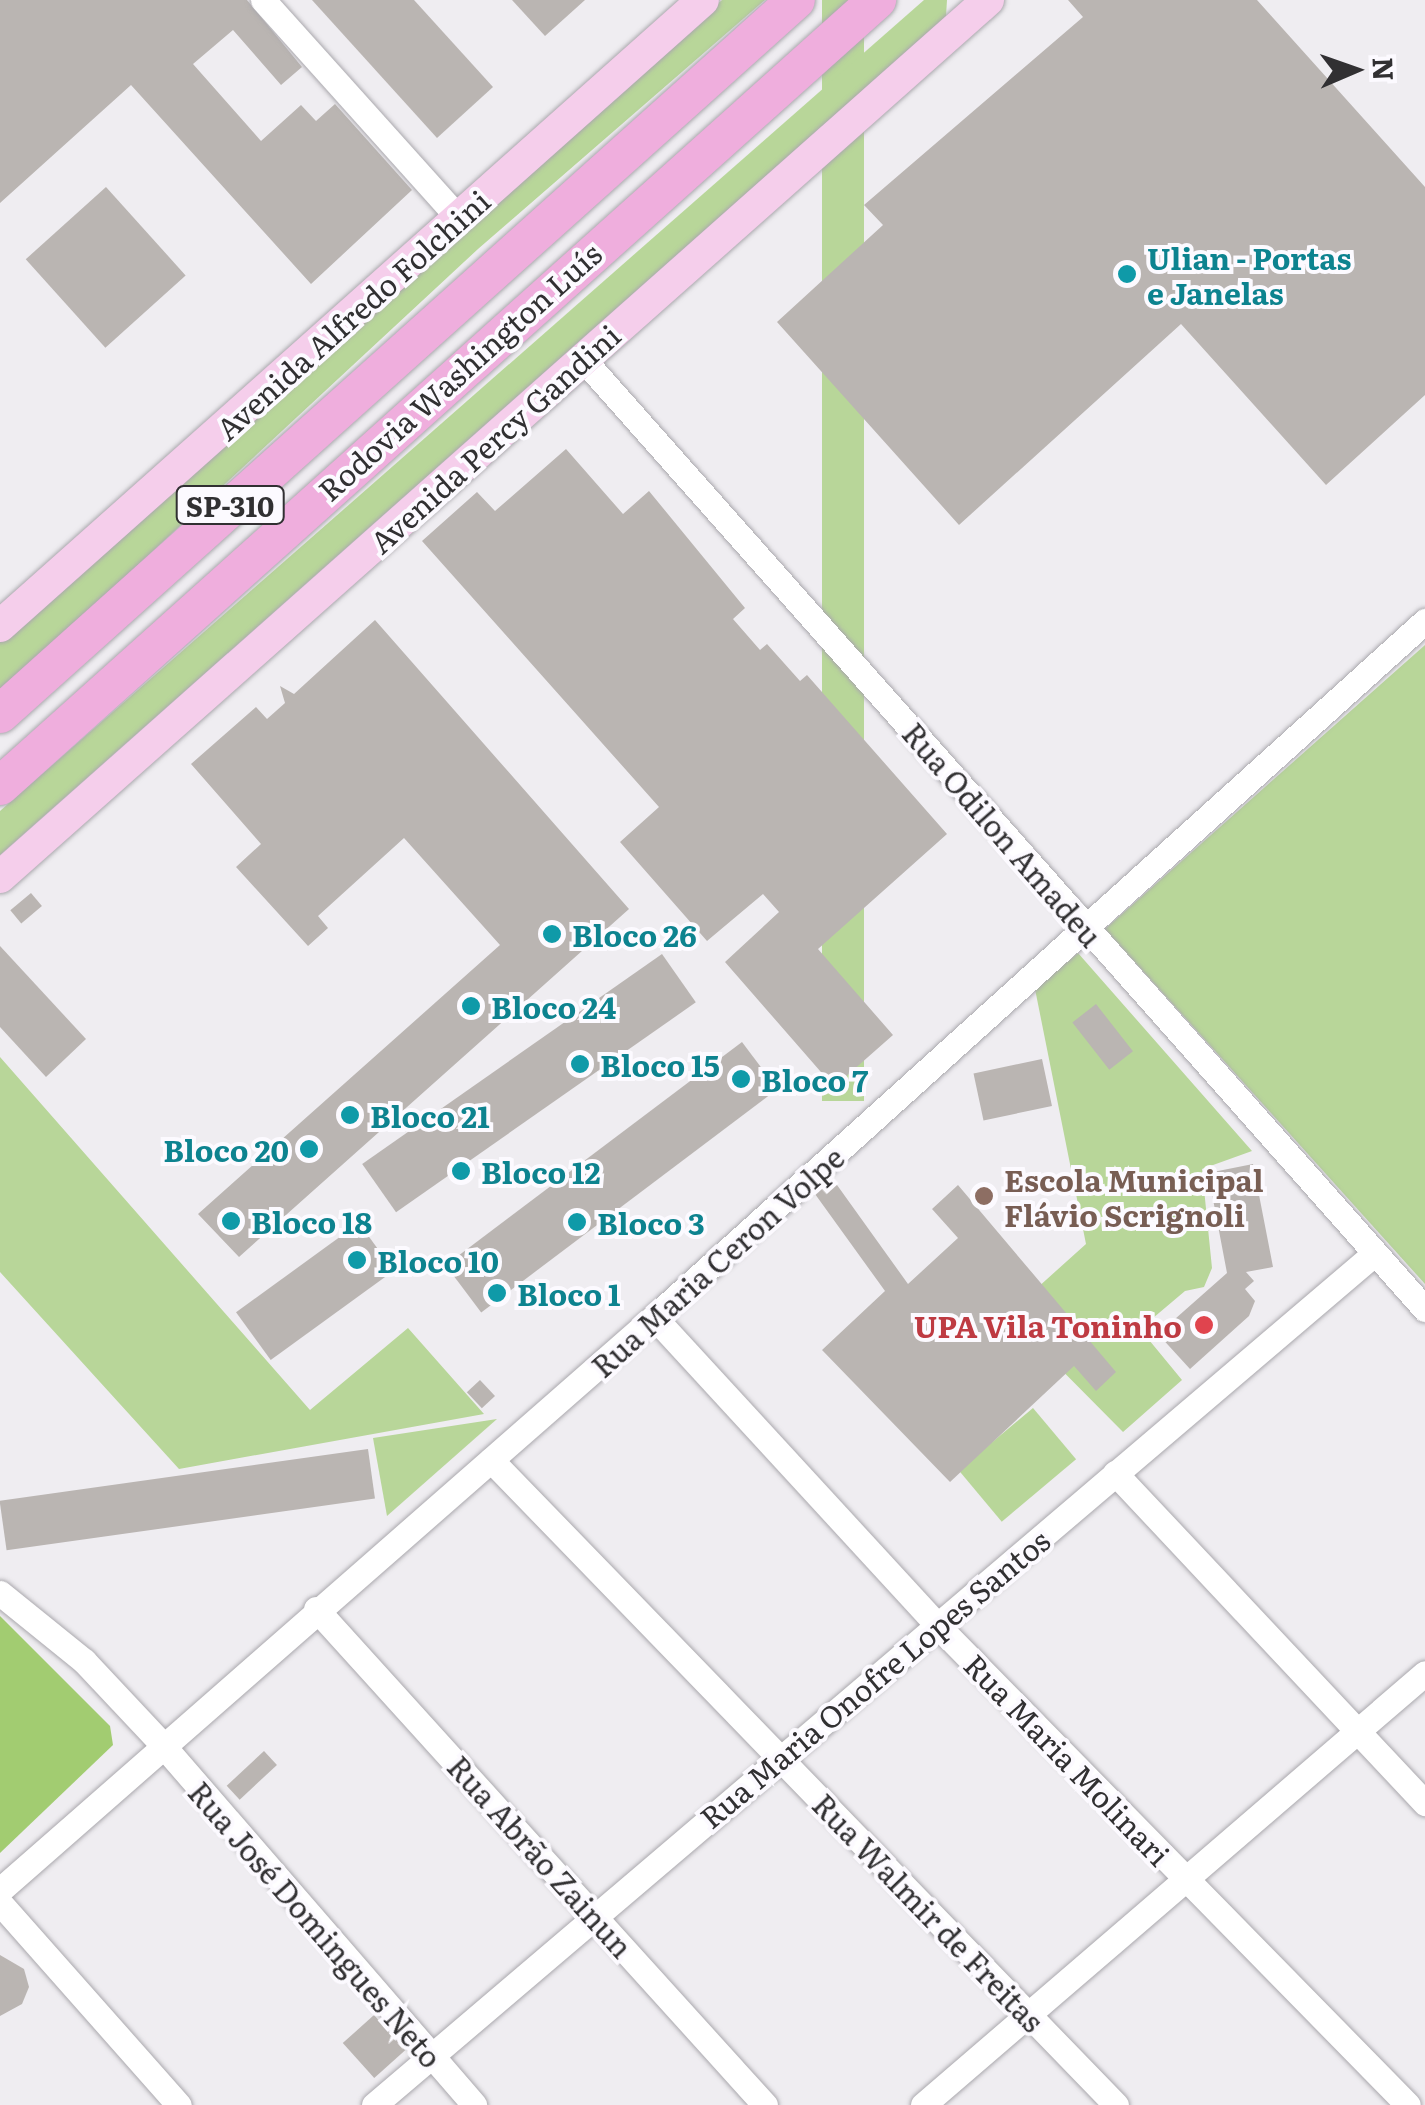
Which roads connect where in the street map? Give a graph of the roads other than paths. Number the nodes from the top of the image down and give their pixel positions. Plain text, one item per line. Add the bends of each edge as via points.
1 (263, 0) edge
2 (703, 0) edge
3 (796, 0) edge
4 (905, 0) edge
5 (988, 0) edge
6 (868, 8) edge
7 (458, 218) junction
8 (582, 358) junction
9 (1425, 621) edge
10 (0, 626) edge
11 (0, 714) edge
12 (0, 786) edge
13 (0, 876) edge
14 (1087, 928) junction
15 (1375, 1252) junction
16 (1425, 1309) edge
17 (654, 1317) junction
18 (491, 1460) junction
19 (1115, 1473) junction
20 (0, 1593) edge
21 (316, 1608) junction
22 (936, 1624) junction
23 (1425, 1672) edge
24 (1357, 1731) junction
25 (160, 1742) junction
26 (780, 1758) junction
27 (1425, 1804) edge
28 (1185, 1879) junction
29 (0, 1890) edge
30 (0, 1903) edge
31 (595, 1916) junction
32 (1028, 2015) junction
33 (430, 2057) junction
34 (179, 2105) edge
35 (374, 2105) edge
36 (474, 2105) edge
37 (765, 2105) edge
38 (923, 2105) edge
39 (1116, 2105) edge
40 (1408, 2105) edge

1 - 7 street
2 - 7 main road, Avenida Alfredo Folchini
3 - 11 highway, Rodovia Washington Luís / SP-310
4 - 6 highway
5 - 8 main road, Avenida Percy Gandini
6 - 12 highway, Rodovia Washington Luís / SP-310
7 - 10 main road, Avenida Alfredo Folchini
8 - 13 main road, Avenida Percy Gandini
8 - 14 street, Rua Odilon Amadeu
9 - 14 street, Rua Maria Ceron Volpe
14 - 15 street, Rua Odilon Amadeu
14 - 17 street, Rua Maria Ceron Volpe
15 - 16 street, Rua Odilon Amadeu
15 - 19 street, Rua Maria Onofre Lopes Santos
17 - 18 street, Rua Maria Ceron Volpe
17 - 22 street, Rua Maria Molinari
18 - 21 street, Rua Maria Ceron Volpe
18 - 26 street, Rua Walmir de Freitas
19 - 22 street, Rua Maria Onofre Lopes Santos
19 - 24 street
20 - 25 street, Rua José Domingues Neto via 84,1661
21 - 25 street, Rua Maria Ceron Volpe
21 - 31 street, Rua Abrão Zainun
22 - 26 street, Rua Maria Onofre Lopes Santos
22 - 28 street, Rua Maria Molinari
23 - 24 street
24 - 27 street
24 - 28 street
25 - 29 street, Rua Maria Ceron Volpe
25 - 33 street, Rua José Domingues Neto
26 - 31 street, Rua Maria Onofre Lopes Santos
26 - 32 street, Rua Walmir de Freitas
28 - 32 street
28 - 40 street, Rua Maria Molinari
30 - 34 street
31 - 33 street, Rua Maria Onofre Lopes Santos
31 - 37 street, Rua Abrão Zainun
32 - 38 street
32 - 39 street, Rua Walmir de Freitas
33 - 35 street, Rua Maria Onofre Lopes Santos
33 - 36 street, Rua José Domingues Neto

